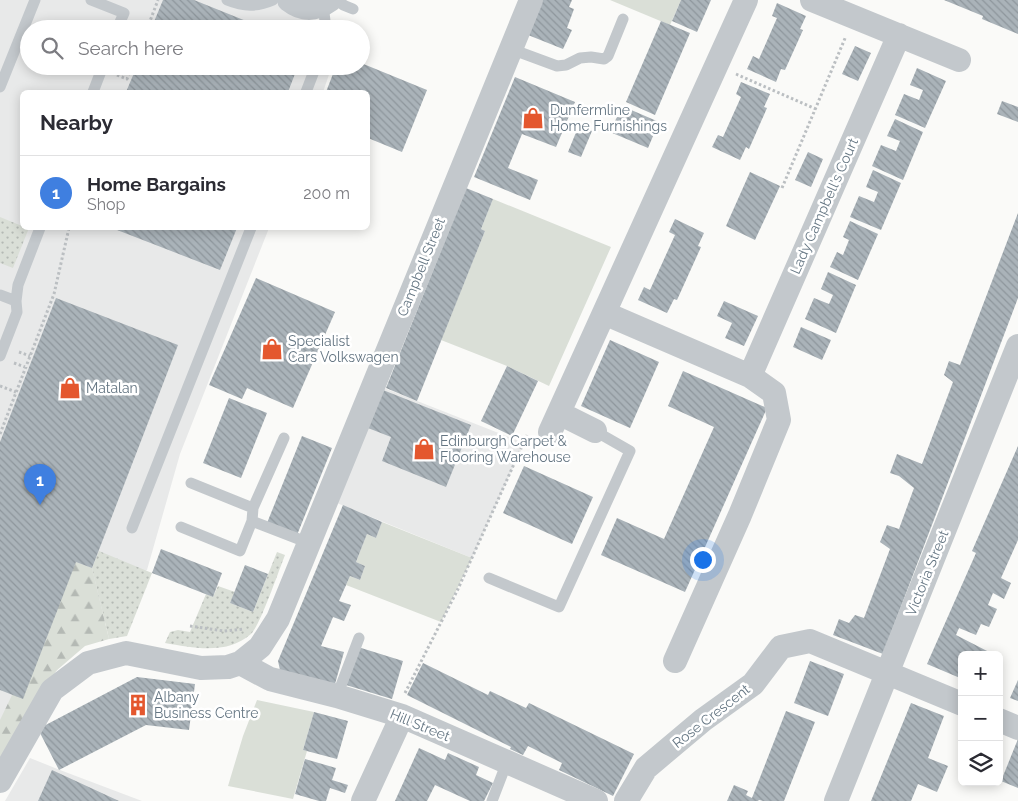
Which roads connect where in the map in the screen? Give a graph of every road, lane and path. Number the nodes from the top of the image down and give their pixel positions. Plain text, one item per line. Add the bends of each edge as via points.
1 (35, 0) edge
2 (91, 0) edge
3 (158, 0) edge
4 (227, 0) edge
5 (273, 0) edge
6 (289, 0) edge
7 (530, 0) edge
8 (746, 0) edge
9 (812, 0) edge
10 (331, 2) edge
11 (353, 9) dead end
12 (854, 17) junction
13 (624, 19) dead end
14 (27, 20) edge
15 (121, 20) edge
16 (150, 20) edge
17 (328, 20) edge
18 (898, 35) junction
19 (20, 37) edge
20 (510, 49) junction
21 (959, 60) dead end
22 (716, 65) junction
23 (100, 75) edge
24 (116, 75) edge
25 (128, 75) edge
26 (313, 75) edge
27 (0, 87) edge
28 (94, 90) edge
29 (307, 90) edge
30 (816, 108) junction
31 (782, 188) dead end
32 (39, 230) edge
33 (69, 230) edge
34 (250, 230) edge
35 (0, 295) edge
36 (16, 301) junction
37 (604, 314) junction
38 (1018, 346) edge
39 (0, 356) edge
40 (750, 376) junction
41 (0, 386) edge
42 (16, 392) junction
43 (595, 431) joint
44 (0, 434) edge
45 (284, 438) dead end
46 (191, 483) dead end
47 (253, 508) junction
48 (252, 521) junction
49 (181, 527) dead end
50 (132, 528) dead end
51 (309, 543) junction
52 (489, 578) dead end
53 (278, 619) junction
54 (190, 626) dead end
55 (359, 638) dead end
56 (240, 662) junction
57 (675, 662) dead end
58 (886, 673) junction
59 (337, 696) junction
60 (958, 702) edge
61 (402, 716) junction
62 (1003, 722) edge
63 (1018, 728) edge
64 (507, 762) junction
65 (0, 781) edge
66 (363, 801) edge
67 (492, 801) edge
68 (596, 801) edge
69 (626, 801) edge
70 (836, 801) edge

1 - 14 lane
2 - 15 lane via 124,13
3 - 16 path
4 - 5 lane via 251,6
6 - 10 street via 306,8
7 - 20 street, Campbell Street
8 - 22 street
9 - 12 street
10 - 11 lane
10 - 17 lane
12 - 18 street
12 - 30 path
13 - 20 lane via 604,59 580,58 557,66
18 - 21 street
18 - 40 street, Lady Campbell's Court
19 - 27 lane
20 - 51 street, Campbell Street
22 - 30 path
22 - 37 street
23 - 28 lane
24 - 25 path via 126,79
26 - 29 lane
30 - 31 path
32 - 36 lane via 18,285
33 - 42 path via 54,294
34 - 50 lane
35 - 36 lane
36 - 39 lane via 17,312
37 - 40 street
37 - 43 street via 554,422
38 - 58 street, Victoria Street
40 - 57 street via 774,393 779,420
41 - 42 path
42 - 44 path
43 - 52 lane via 630,451 559,606
45 - 47 lane
46 - 47 lane
47 - 48 lane
48 - 49 lane via 240,551
48 - 51 lane
51 - 53 street, Campbell Street
53 - 54 path via 224,631
53 - 56 street, Campbell Street via 260,647
55 - 59 lane
56 - 59 street, Hill Street via 270,679
56 - 65 street via 228,667 201,668 126,653 88,663 52,690
58 - 60 street, Rose Crescent
58 - 69 street, Rose Crescent via 810,642 781,647 753,684 703,720 646,768
58 - 70 street, Victoria Street
59 - 61 street, Hill Street
61 - 64 street, Hill Street
61 - 66 street
62 - 63 street
64 - 67 lane
64 - 68 street, Hill Street

